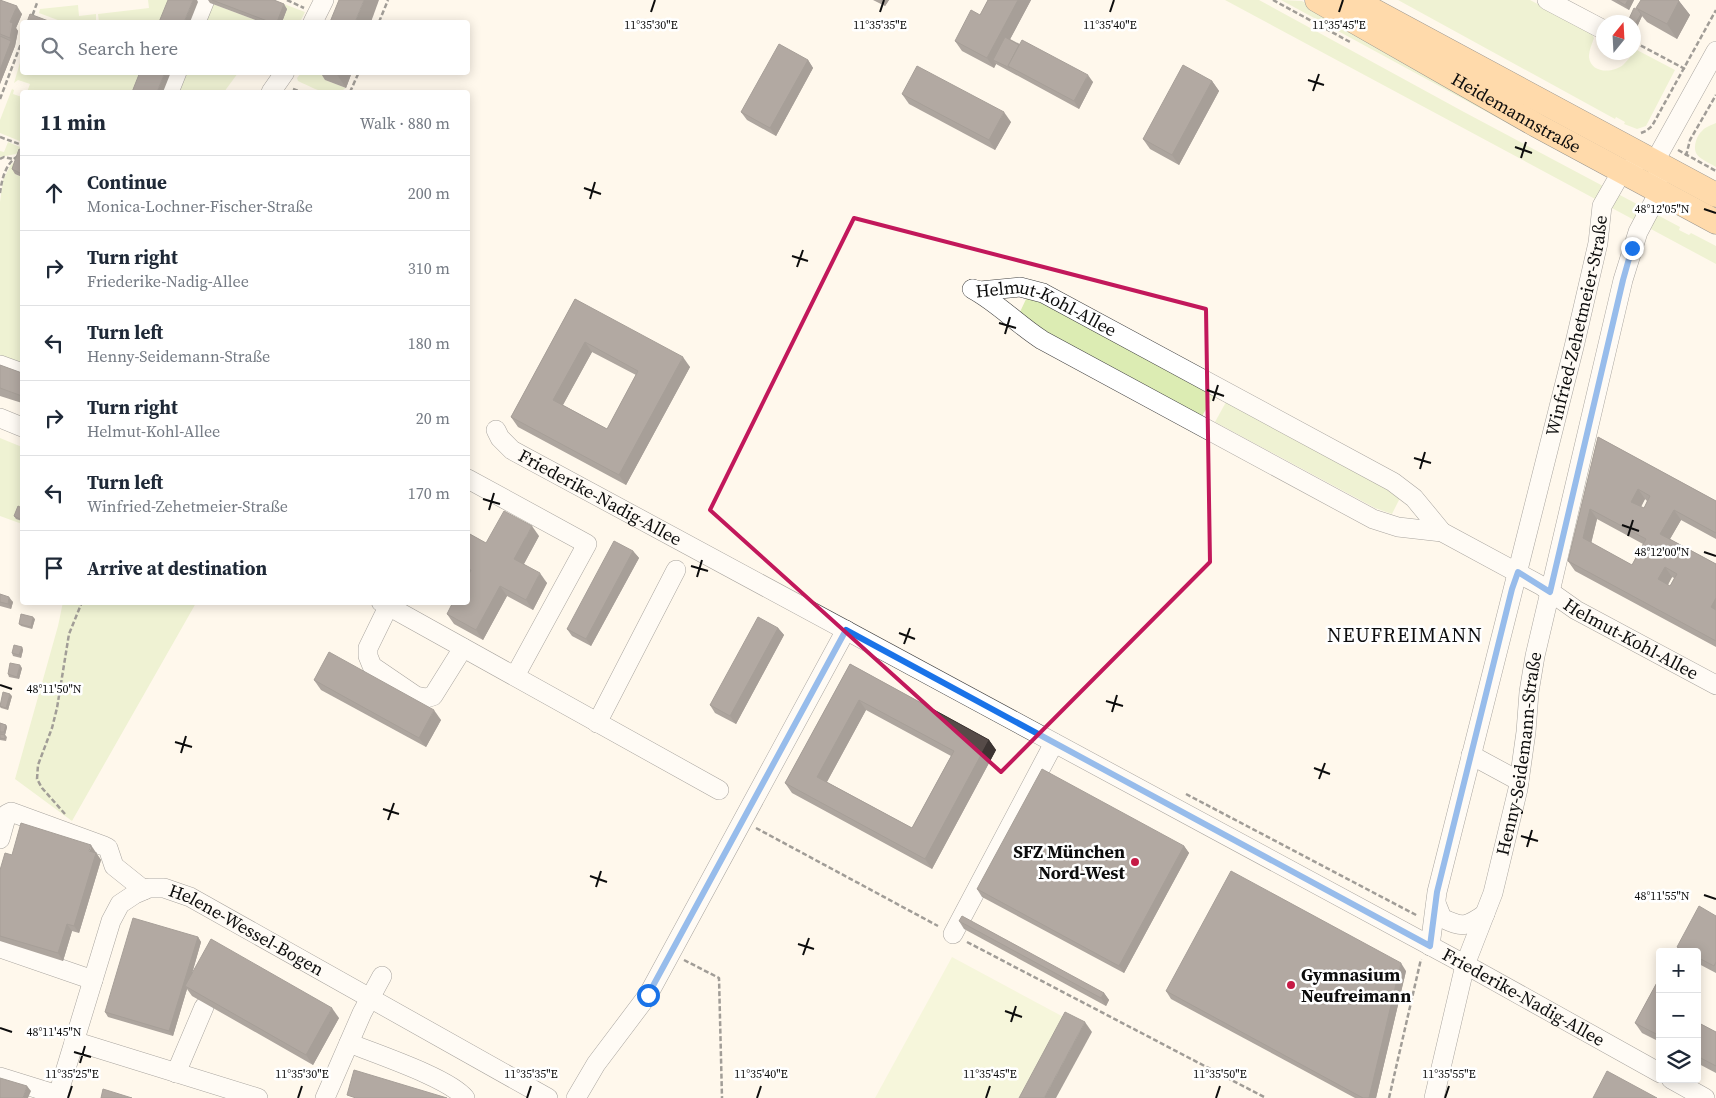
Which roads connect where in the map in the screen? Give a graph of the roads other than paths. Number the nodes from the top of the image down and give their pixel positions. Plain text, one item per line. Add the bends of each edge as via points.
1 (205, 0) edge
2 (324, 0) edge
3 (1317, 0) edge
4 (1354, 0) edge
5 (1547, 0) edge
6 (197, 20) edge
7 (314, 20) edge
8 (1596, 26) edge
9 (1716, 51) edge
10 (175, 75) edge
11 (283, 75) edge
12 (170, 90) edge
13 (272, 90) edge
14 (1655, 161) junction
15 (1622, 171) junction
16 (1659, 192) junction
17 (1716, 195) edge
18 (1716, 222) edge
19 (0, 365) edge
20 (20, 371) edge
21 (0, 418) edge
22 (20, 426) edge
23 (496, 430) dead end
24 (470, 479) edge
25 (1442, 532) junction
26 (676, 570) dead end
27 (1518, 572) junction
28 (1550, 592) junction
29 (384, 605) edge
30 (386, 605) edge
31 (846, 630) junction
32 (464, 648) junction
33 (515, 676) junction
34 (1716, 685) edge
35 (597, 723) junction
36 (1054, 743) junction
37 (1471, 755) junction
38 (1519, 781) junction
39 (719, 790) dead end
40 (0, 839) edge
41 (144, 890) junction
42 (1436, 903) junction
43 (1485, 914) junction
44 (953, 934) road end
45 (1428, 945) junction
46 (0, 948) edge
47 (1465, 965) junction
48 (382, 976) dead end
49 (93, 980) junction
50 (370, 999) junction
51 (204, 1007) edge
52 (74, 1041) junction
53 (349, 1043) junction
54 (1656, 1071) edge
55 (176, 1073) junction
56 (0, 1078) edge
57 (1678, 1083) edge
58 (57, 1096) edge
59 (258, 1098) edge
60 (325, 1098) edge
61 (465, 1098) edge
62 (548, 1098) edge
63 (576, 1098) edge
64 (1434, 1098) edge
65 (1705, 1098) edge

1 - 6 street
2 - 7 street
3 - 15 main road, Heidemannstraße
4 - 14 main road, Heidemannstraße
5 - 8 street
9 - 14 street
10 - 12 street
11 - 13 street
14 - 15 street
14 - 16 street
14 - 17 main road, Heidemannstraße
15 - 16 main road, Heidemannstraße
15 - 27 street, Winfried-Zehetmeier-Straße via 1602,206 1598,242
16 - 18 main road, Heidemannstraße
16 - 28 street, Winfried-Zehetmeier-Straße via 1645,216 1627,264
19 - 20 street
21 - 22 street
23 - 31 street, Friederike-Nadig-Allee via 512,450
24 - 33 street via 587,544
25 - 25 street, Helmut-Kohl-Allee via 1414,498 1393,482 1044,293 1020,287 972,289 997,304 1042,340 1373,519 1398,527
25 - 27 street, Helmut-Kohl-Allee
26 - 35 street
27 - 28 street, Helmut-Kohl-Allee
27 - 37 street
28 - 34 street, Helmut-Kohl-Allee via 1576,610
28 - 38 street, Henny-Seidemann-Straße via 1532,673
29 - 32 street via 368,656 372,666 416,696 433,696
30 - 32 street
31 - 36 street, Friederike-Nadig-Allee
31 - 63 street via 672,954 642,1006 601,1057
32 - 33 street
33 - 35 street
35 - 39 street
36 - 44 street
36 - 45 street, Friederike-Nadig-Allee
37 - 38 street
37 - 42 street
38 - 43 street, Henny-Seidemann-Straße via 1493,893
40 - 41 street via 7,814 12,812 108,848 114,866
41 - 49 street, Helene-Wessel-Bogen via 120,904 110,921
41 - 50 street, Helene-Wessel-Bogen via 164,888 190,897
42 - 43 street via 1442,918 1460,925 1470,924
42 - 45 street
43 - 47 street, Henny-Seidemann-Straße
45 - 47 street, Friederike-Nadig-Allee
46 - 49 street
47 - 54 street, Friederike-Nadig-Allee
47 - 64 street, Henny-Seidemann-Straße
48 - 50 street
49 - 52 street, Helene-Wessel-Bogen
50 - 53 street
50 - 62 street, Helene-Wessel-Bogen
51 - 55 street
52 - 55 street
52 - 58 street, Helene-Wessel-Bogen
53 - 60 street
53 - 61 street via 424,1074 459,1091
55 - 59 street
56 - 58 street
57 - 65 street

